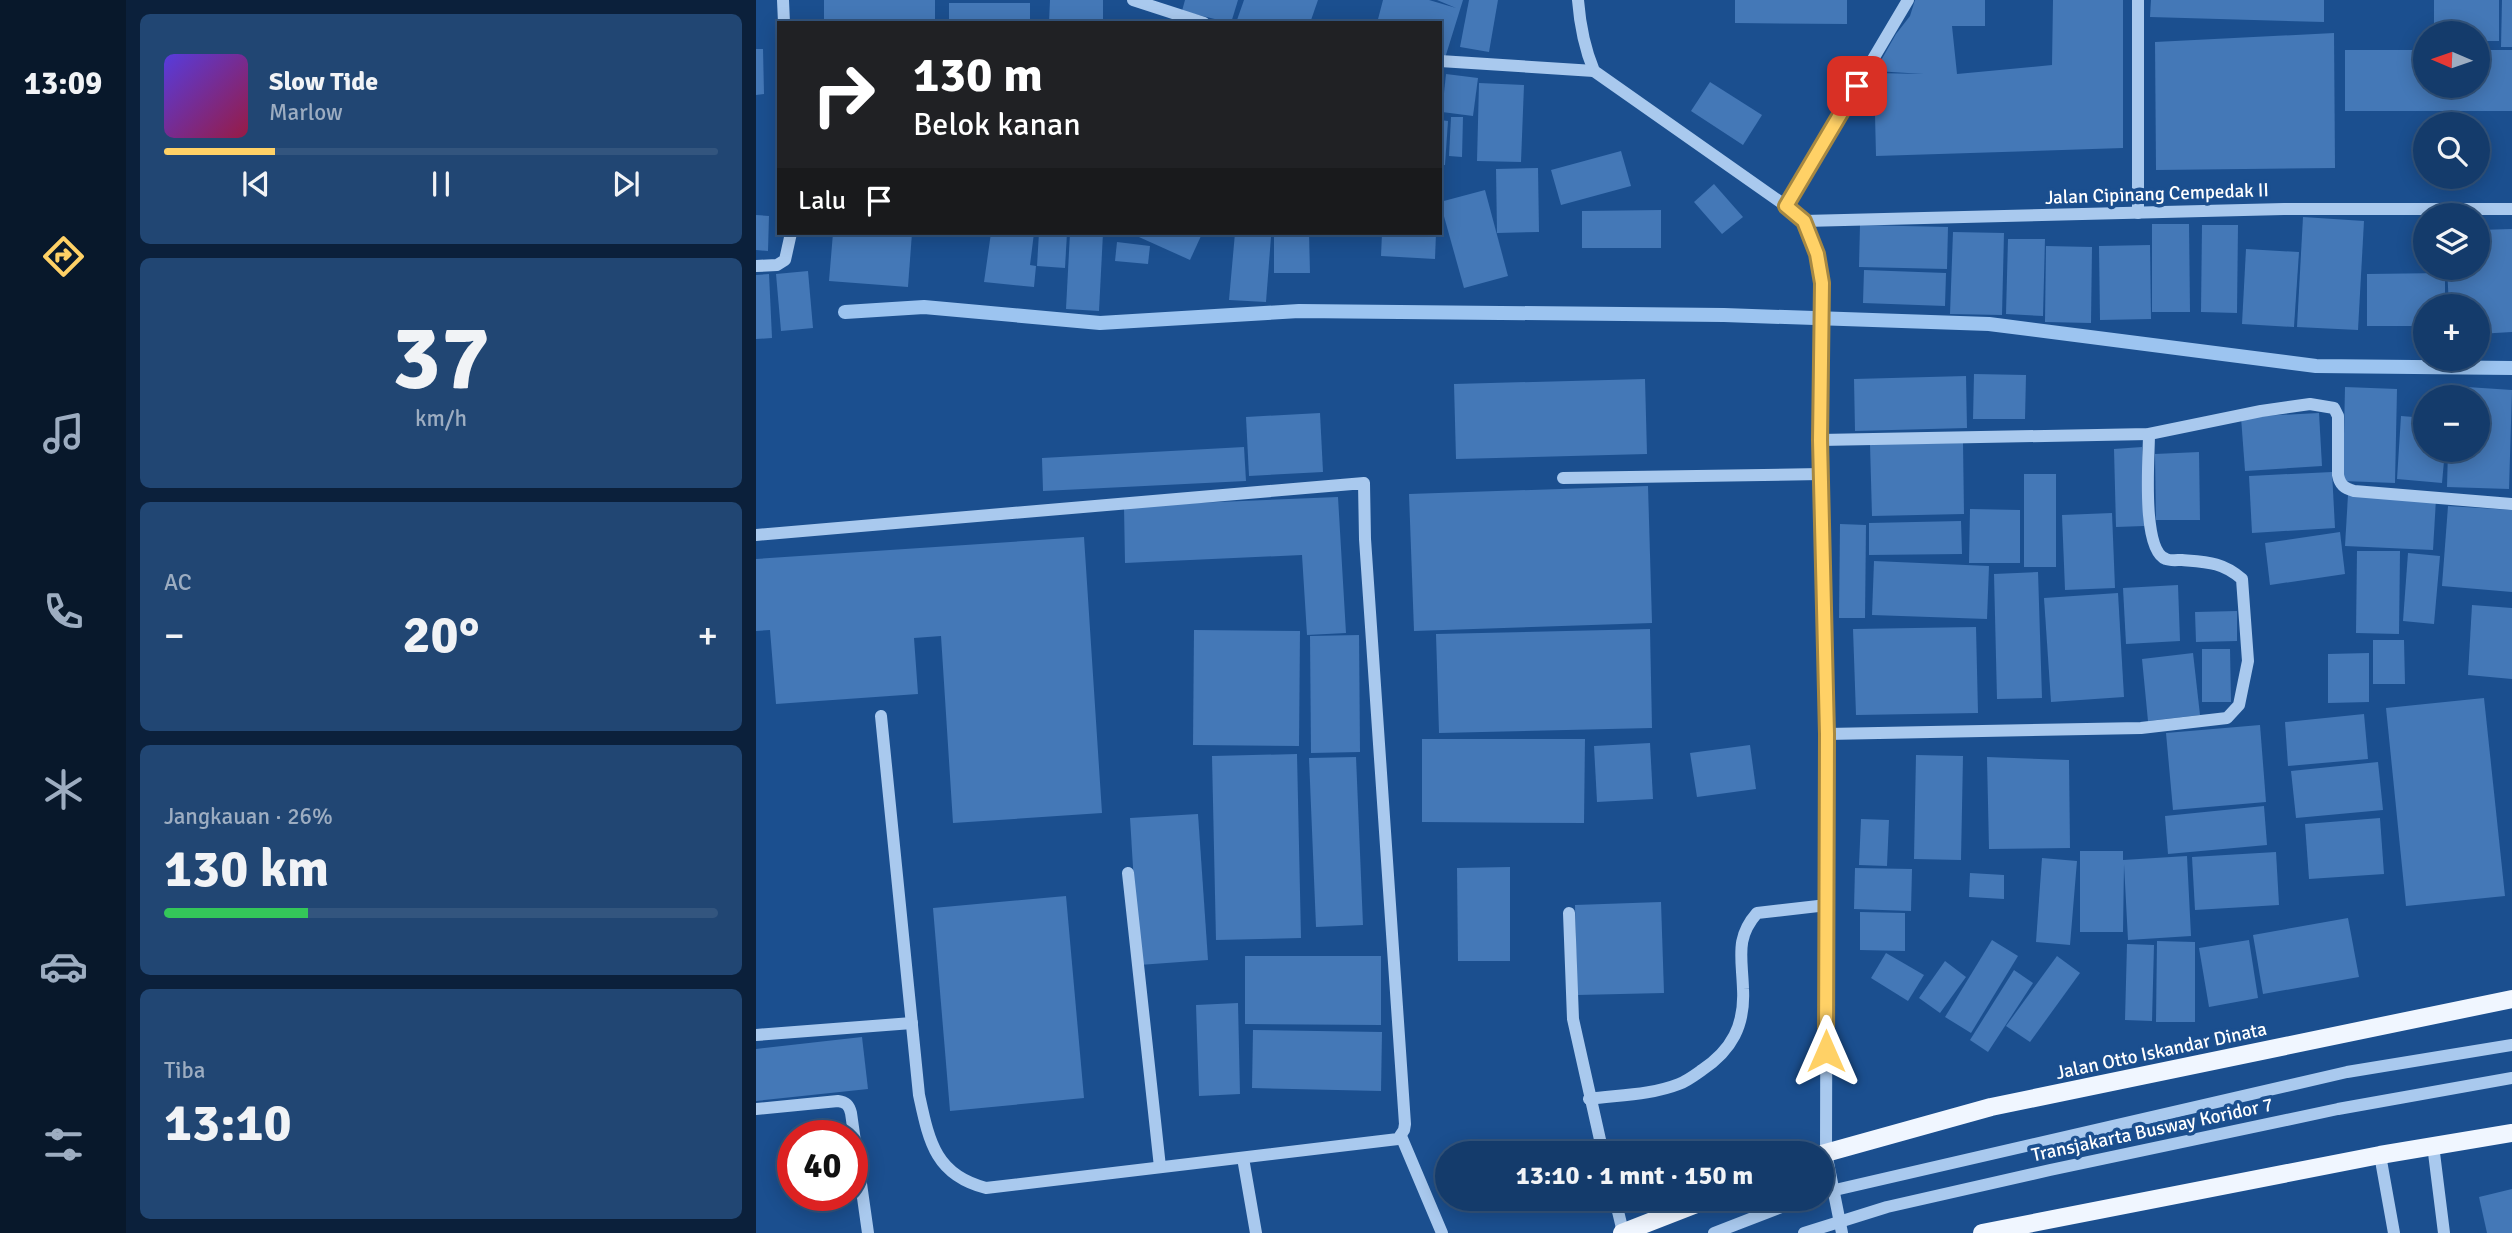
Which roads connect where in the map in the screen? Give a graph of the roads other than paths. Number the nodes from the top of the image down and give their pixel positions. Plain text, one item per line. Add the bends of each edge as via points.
1 (783, 0) edge
2 (1133, 0) edge
3 (1578, 0) edge
4 (1908, 0) edge
5 (2138, 0) edge
6 (784, 21) edge
7 (1199, 21) edge
8 (1442, 61) edge
9 (1594, 71) junction
10 (1786, 206) junction
11 (2512, 209) edge
12 (2138, 213) junction
13 (1804, 221) junction
14 (791, 235) edge
15 (756, 266) edge
16 (2149, 434) junction
17 (1820, 440) junction
18 (1821, 474) junction
19 (1563, 478) dead end
20 (2512, 504) edge
21 (756, 535) edge
22 (881, 716) dead end
23 (1827, 734) junction
24 (1128, 873) dead end
25 (1827, 905) junction
26 (1569, 913) dead end
27 (2512, 999) edge
28 (912, 1023) junction
29 (756, 1035) edge
30 (2512, 1045) edge
31 (2512, 1079) edge
32 (1589, 1098) junction
33 (756, 1109) edge
34 (2512, 1133) edge
35 (1401, 1136) junction
36 (1600, 1141) edge
37 (1824, 1141) edge
38 (2433, 1145) junction
39 (1834, 1151) edge
40 (2380, 1155) junction
41 (1243, 1158) junction
42 (1160, 1167) junction
43 (1834, 1191) edge
44 (1834, 1210) edge
45 (1618, 1211) edge
46 (1679, 1211) edge
47 (1771, 1211) edge
48 (1840, 1227) edge
49 (868, 1233) edge
50 (1256, 1233) edge
51 (1442, 1233) edge
52 (1623, 1233) edge
53 (1713, 1233) edge
54 (1804, 1233) edge
55 (1982, 1233) edge
56 (2394, 1233) edge
57 (2444, 1233) edge

1 - 6 street
2 - 7 street
3 - 9 street via 1583,41
4 - 10 street
5 - 12 street
8 - 9 street
9 - 10 street
10 - 13 street
11 - 12 street, Jalan Cipinang Cempedak II
12 - 13 street, Jalan Cipinang Cempedak II
13 - 17 street via 1817,254 1823,302
14 - 15 street via 785,260
16 - 17 street
16 - 20 street via 2261,411 2325,405 2334,408 2338,416 2339,475 2344,487
16 - 23 street via 2148,512 2157,553 2166,559 2228,567 2242,579 2248,660 2239,705 2227,718 2141,727
17 - 18 street
18 - 19 street
18 - 23 street
21 - 35 street via 1364,483 1405,1124
22 - 28 street
23 - 25 street
24 - 42 street
25 - 32 street via 1757,912 1746,925 1741,941 1744,1007 1733,1040 1717,1060 1682,1084
25 - 37 street
26 - 32 street via 1573,1019
27 - 39 main road, Jalan Otto Iskandar Dinata via 1991,1107
28 - 29 street
28 - 42 street via 926,1129 939,1158 968,1183 986,1188
30 - 43 street, Transjakarta Busway Koridor 7 via 2347,1072
31 - 48 street, Transjakarta Busway Koridor 7 via 2338,1109 2050,1170
32 - 36 street
33 - 49 street via 838,1101 848,1105
34 - 38 main road
35 - 41 street
35 - 51 street
38 - 40 main road
38 - 57 street
40 - 55 main road
40 - 56 street
41 - 42 street
41 - 50 street
44 - 48 street
45 - 52 street
46 - 52 main road
47 - 53 street
48 - 54 street, Transjakarta Busway Koridor 7

